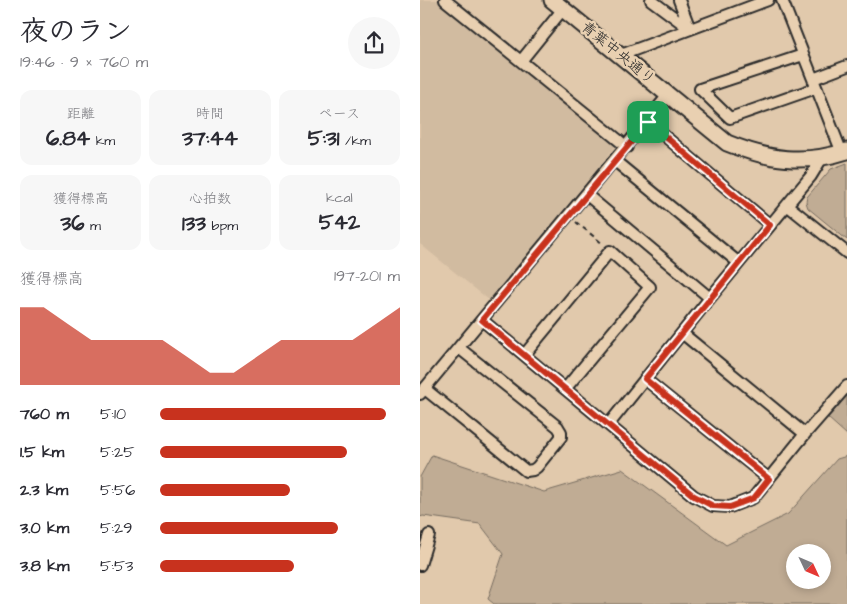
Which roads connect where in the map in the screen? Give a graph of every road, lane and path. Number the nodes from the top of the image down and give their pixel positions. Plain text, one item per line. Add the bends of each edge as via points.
1 (445, 0) edge
2 (651, 0) edge
3 (679, 0) edge
4 (768, 0) edge
5 (782, 0) edge
6 (558, 4) edge
7 (690, 29) junction
8 (803, 55) junction
9 (621, 56) junction
10 (521, 61) junction
11 (847, 66) edge
12 (814, 84) junction
13 (669, 94) junction
14 (648, 122) junction
15 (627, 147) junction
16 (844, 152) edge
17 (822, 158) junction
18 (615, 162) junction
19 (586, 195) junction
20 (787, 204) junction
21 (569, 216) junction
22 (770, 225) junction
23 (610, 251) junction
24 (847, 253) edge
25 (739, 263) junction
26 (710, 298) junction
27 (482, 320) junction
28 (682, 333) junction
29 (459, 348) junction
30 (525, 354) junction
31 (645, 379) junction
32 (847, 386) edge
33 (566, 388) junction
34 (422, 392) edge
35 (609, 424) junction
36 (805, 434) junction
37 (769, 479) junction
38 (429, 535) dead end
39 (420, 565) edge

1 - 10 street
2 - 7 street
3 - 7 street
4 - 7 street
5 - 8 street
6 - 9 street, 青葉中央通り
6 - 10 street
7 - 9 street
8 - 12 street
8 - 12 street via 700,89 730,118
9 - 13 street, 青葉中央通り
10 - 15 street
11 - 12 street
12 - 16 street
13 - 14 street
13 - 17 street, 青葉中央通り via 727,143 778,159
14 - 15 street
14 - 22 street
15 - 18 street
16 - 17 street, 青葉中央通り
17 - 20 street
18 - 19 street
18 - 25 street
19 - 21 street
19 - 26 street
20 - 22 street
20 - 24 street
21 - 23 path
21 - 27 street
22 - 25 street
23 - 30 street
23 - 33 street via 650,287
25 - 26 street
26 - 28 street
27 - 29 street
27 - 30 street
28 - 31 street
28 - 36 street
29 - 34 street
29 - 34 street via 558,427 561,437 537,466 526,471
30 - 33 street
31 - 35 street
31 - 37 street
32 - 36 street
33 - 35 street
35 - 37 street via 694,496 713,506 730,507 754,498
36 - 37 street
38 - 39 street

